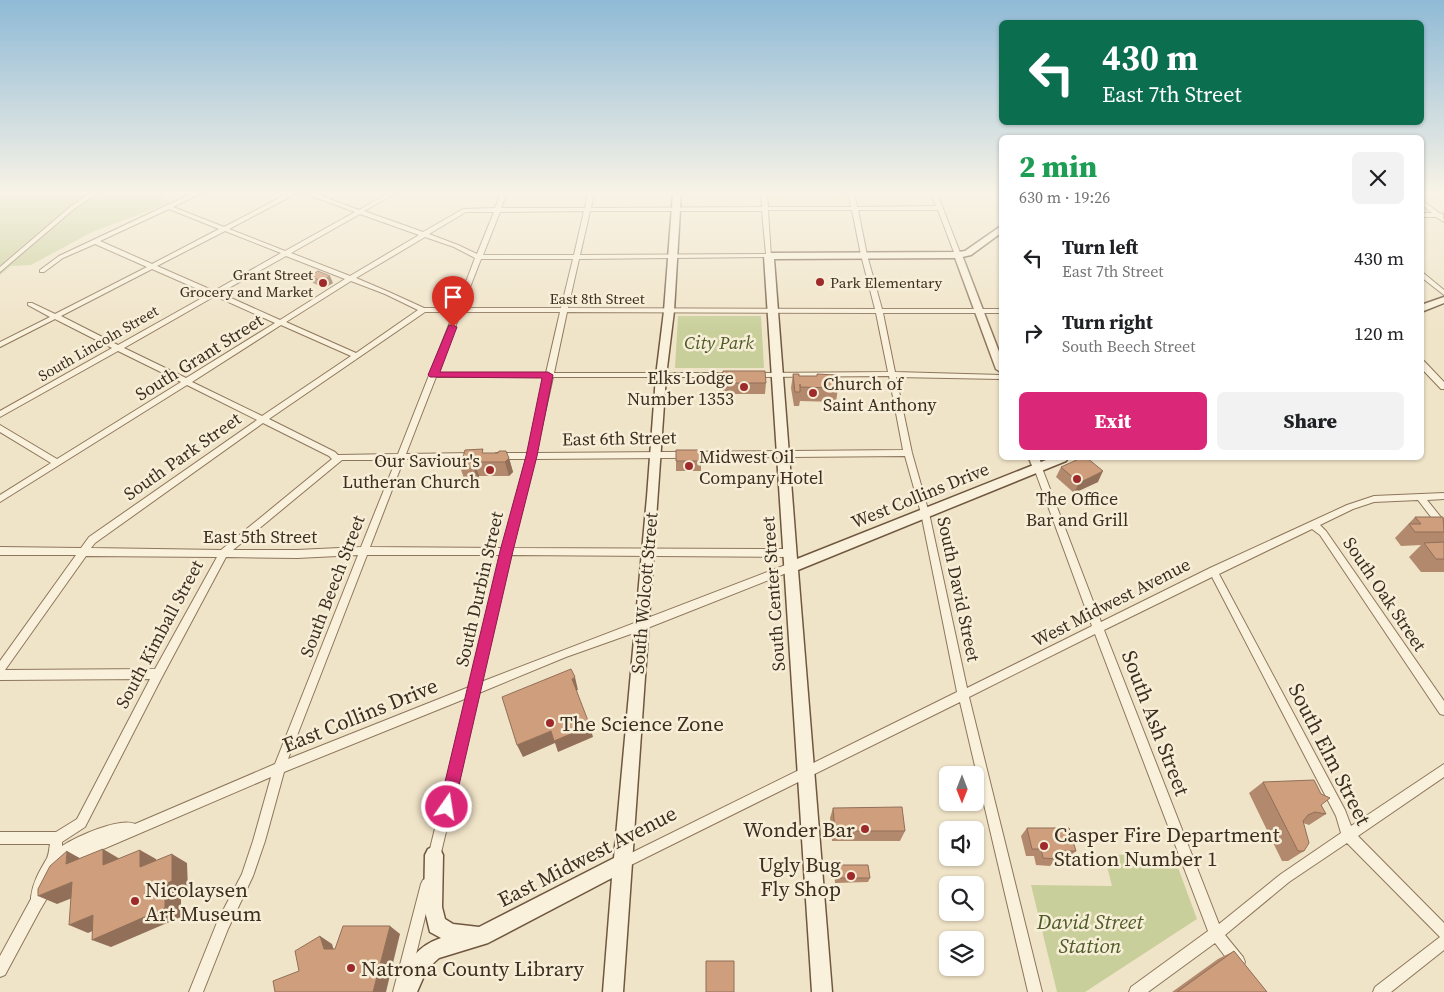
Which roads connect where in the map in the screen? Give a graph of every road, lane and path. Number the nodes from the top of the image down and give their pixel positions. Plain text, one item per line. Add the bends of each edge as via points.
1 (36, 239) edge
2 (102, 239) edge
3 (204, 239) edge
4 (251, 239) edge
5 (312, 239) edge
6 (414, 239) edge
7 (436, 239) edge
8 (486, 239) edge
9 (581, 239) edge
10 (673, 239) edge
11 (767, 239) edge
12 (861, 239) edge
13 (952, 239) edge
14 (987, 239) edge
15 (96, 242) junction
16 (286, 253) junction
17 (864, 255) junction
18 (958, 255) junction
19 (577, 256) junction
20 (769, 256) junction
21 (480, 257) junction
22 (672, 257) junction
23 (153, 266) junction
24 (0, 270) edge
25 (42, 271) dead end
26 (1424, 276) edge
27 (350, 279) junction
28 (214, 293) junction
29 (1444, 293) edge
30 (1444, 300) edge
31 (30, 304) dead end
32 (1424, 308) edge
33 (423, 310) junction
34 (772, 310) junction
35 (459, 311) junction
36 (879, 311) junction
37 (979, 311) junction
38 (999, 311) edge
39 (563, 312) junction
40 (669, 312) junction
41 (56, 316) junction
42 (282, 322) junction
43 (0, 345) edge
44 (119, 347) junction
45 (355, 355) junction
46 (999, 363) edge
47 (1424, 366) edge
48 (891, 374) junction
49 (433, 375) junction
50 (548, 375) junction
51 (747, 375) edge
52 (776, 375) junction
53 (661, 376) junction
54 (738, 376) edge
55 (999, 377) edge
56 (186, 382) junction
57 (1444, 387) edge
58 (0, 414) edge
59 (262, 420) junction
60 (0, 428) edge
61 (783, 453) junction
62 (908, 453) junction
63 (656, 454) junction
64 (402, 456) junction
65 (531, 456) junction
66 (337, 460) junction
67 (1052, 460) edge
68 (57, 463) junction
69 (1036, 463) edge
70 (1419, 496) junction
71 (1444, 496) edge
72 (0, 498) edge
73 (925, 513) junction
74 (1314, 525) junction
75 (1444, 528) edge
76 (0, 551) edge
77 (83, 551) junction
78 (364, 551) junction
79 (506, 551) junction
80 (648, 551) junction
81 (224, 552) junction
82 (791, 560) junction
83 (1213, 571) junction
84 (641, 626) junction
85 (1098, 629) junction
86 (0, 668) edge
87 (158, 674) junction
88 (0, 675) edge
89 (474, 691) junction
90 (963, 694) junction
91 (1444, 710) edge
92 (279, 768) junction
93 (1444, 770) edge
94 (805, 774) junction
95 (81, 823) junction
96 (141, 826) junction
97 (1348, 835) junction
98 (89, 837) junction
99 (0, 838) edge
100 (57, 838) junction
101 (434, 855) junction
102 (53, 860) junction
103 (623, 863) junction
104 (35, 905) junction
105 (1444, 932) edge
106 (1216, 934) junction
107 (481, 936) junction
108 (1444, 942) edge
109 (0, 970) edge
110 (1244, 970) edge
111 (196, 992) edge
112 (400, 992) edge
113 (407, 992) edge
114 (613, 992) edge
115 (822, 992) edge
116 (1034, 992) edge
117 (1136, 992) edge
118 (1380, 992) edge

1 - 24 street
2 - 15 street
3 - 23 street
4 - 16 street
5 - 16 street, South Lincoln Street
6 - 27 street, South Grant Street
7 - 21 street
8 - 21 street, South Beech Street
9 - 19 street, South Durbin Street
10 - 22 main road, South Wolcott Street
11 - 20 street, South Center Street
12 - 17 street, South David Street
13 - 18 street
14 - 18 main road via 968,253
15 - 23 street
15 - 25 street via 62,257
16 - 27 street
16 - 28 street, South Lincoln Street
17 - 18 main road
17 - 20 main road
17 - 36 street, South David Street
18 - 37 street
19 - 21 street
19 - 22 street
19 - 39 street, South Durbin Street
20 - 22 street
20 - 34 main road, South Center Street
21 - 35 street, South Beech Street
22 - 40 main road, South Wolcott Street
23 - 28 street
23 - 41 street
26 - 29 street
27 - 33 street
27 - 42 street, South Grant Street
28 - 42 street
28 - 44 street, South Lincoln Street
30 - 32 main road
31 - 41 street
33 - 35 street, East 8th Street
33 - 45 street, South Park Street
34 - 36 street, East 8th Street
34 - 40 street, East 8th Street
34 - 52 main road, South Center Street
35 - 39 street, East 8th Street
35 - 49 street, South Beech Street
36 - 37 street, East 8th Street
36 - 48 street, South David Street
37 - 38 street, East 8th Street
37 - 46 street
39 - 40 street, East 8th Street
39 - 50 street, South Durbin Street
40 - 53 main road, South Wolcott Street
41 - 43 street
41 - 44 street
42 - 45 street
42 - 56 street, South Grant Street
44 - 56 street
44 - 58 street, South Lincoln Street
45 - 59 street, South Park Street
47 - 57 street
48 - 52 street
48 - 55 street
48 - 62 street, South David Street
49 - 50 street
49 - 64 street, South Beech Street
50 - 53 street
50 - 65 street, South Durbin Street
51 - 52 street
52 - 61 main road, South Center Street
53 - 54 street
53 - 63 main road, South Wolcott Street
56 - 59 street
56 - 68 street, South Grant Street
59 - 66 street via 332,454
59 - 77 street, South Park Street via 97,536
60 - 68 street
61 - 62 street
61 - 63 street, East 6th Street
61 - 82 main road, South Center Street
62 - 73 street, South David Street
63 - 65 street, East 6th Street
63 - 80 main road, South Wolcott Street
64 - 65 street, East 6th Street
64 - 66 street, East 6th Street via 340,457
64 - 78 street, South Beech Street
65 - 79 street, South Durbin Street
66 - 81 street, South Kimball Street
67 - 69 main road, West Collins Drive
68 - 72 street, South Grant Street
69 - 73 main road, West Collins Drive
69 - 85 street, South Ash Street
70 - 71 street, West Midwest Avenue
70 - 74 street, West Midwest Avenue via 1360,502
70 - 75 street
73 - 82 main road, West Collins Drive
73 - 90 street, South David Street
74 - 83 street, West Midwest Avenue
74 - 91 street, South Oak Street via 1323,533
76 - 77 street, East 5th Street
77 - 81 street, East 5th Street
77 - 86 street, South Park Street
78 - 79 street, East 5th Street
78 - 81 street, East 5th Street via 297,554
78 - 92 street, South Beech Street
79 - 80 street, East 5th Street
79 - 89 street, South Durbin Street
80 - 82 street, East 5th Street
80 - 84 main road, South Wolcott Street
81 - 87 street, South Kimball Street
82 - 84 street, East Collins Drive
82 - 94 main road, South Center Street
83 - 85 street, West Midwest Avenue
83 - 97 street, South Elm Street via 1341,814
84 - 89 street, East Collins Drive
84 - 103 main road, South Wolcott Street
85 - 90 street, West Midwest Avenue
85 - 106 street, South Ash Street
87 - 88 street
87 - 95 street, South Kimball Street
89 - 92 street, East Collins Drive
89 - 101 street, South Durbin Street
90 - 94 street, West Midwest Avenue
90 - 116 street, South David Street
92 - 96 street, East Collins Drive
92 - 111 street, South Beech Street via 247,876
93 - 97 street
94 - 103 street, East Midwest Avenue
94 - 115 main road, South Center Street
95 - 98 street
95 - 100 street
96 - 98 street, East Collins Drive via 110,830
96 - 104 street, East Collins Drive via 70,860
97 - 105 street, South Elm Street
97 - 106 street via 1285,878
98 - 102 street, East Collins Drive
99 - 100 street
100 - 102 street
101 - 107 main road via 433,908 437,925 450,933
101 - 112 street, South Durbin Street
102 - 104 street, East Collins Drive via 42,878
103 - 107 main road, East Midwest Avenue
103 - 114 main road, South Wolcott Street
104 - 109 street
106 - 110 street, South Ash Street
106 - 117 street
107 - 113 main road, East Midwest Avenue via 430,951 418,964
108 - 118 street

